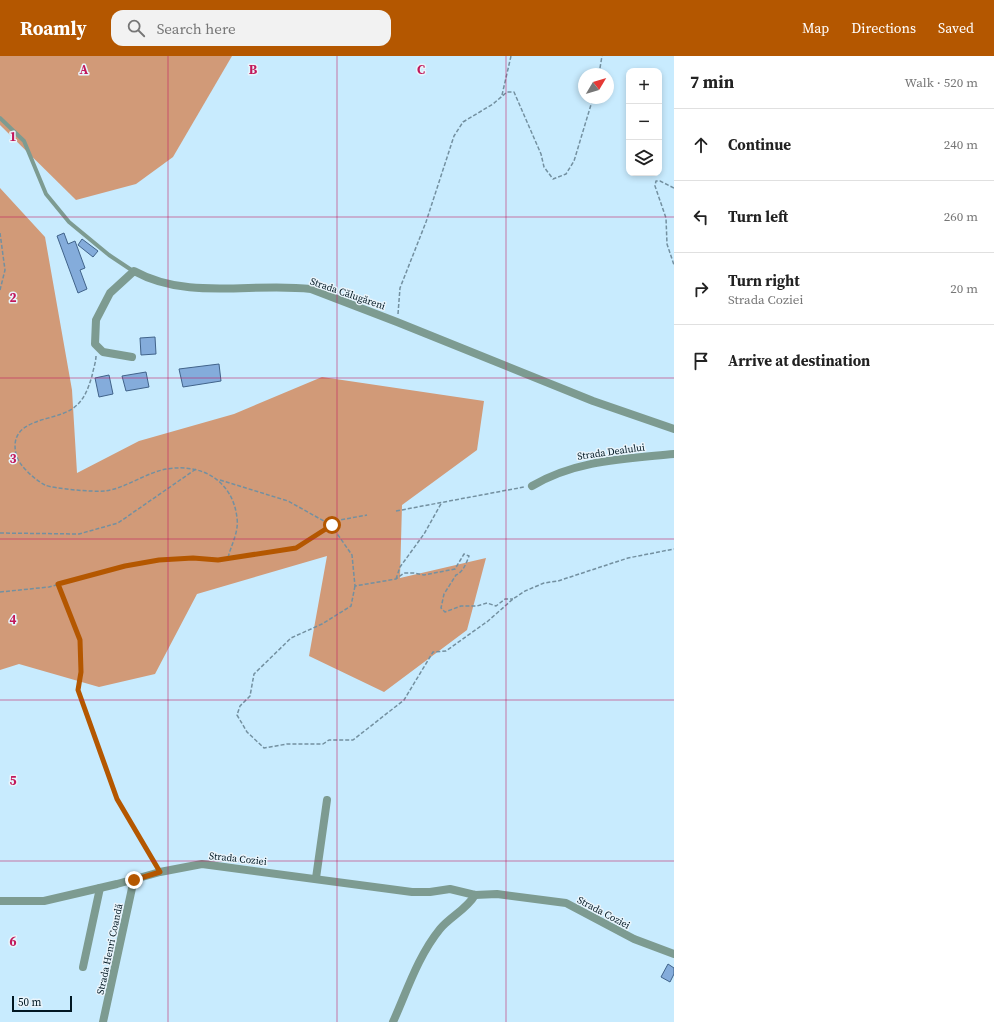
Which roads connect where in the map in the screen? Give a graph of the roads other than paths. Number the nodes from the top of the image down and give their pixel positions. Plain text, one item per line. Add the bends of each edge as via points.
1 (0, 118) edge
2 (134, 272) junction
3 (132, 357) dead end
4 (674, 429) edge
5 (674, 454) edge
6 (532, 486) road end
7 (327, 800) dead end
8 (316, 878) junction
9 (134, 880) junction
10 (100, 888) junction
11 (475, 895) junction
12 (0, 901) edge
13 (674, 954) edge
14 (83, 967) dead end
15 (103, 1022) edge
16 (393, 1022) edge

1 - 2 lane, Strada Călugăreni via 24,141 46,194 69,222
2 - 3 street via 110,293 96,320 95,344 103,352
2 - 4 street, Strada Călugăreni via 148,279 175,285 222,289 310,289 593,401
5 - 6 street, Strada Dealului via 601,461 574,467 558,472
7 - 8 street
8 - 9 street, Strada Coziei via 202,864
8 - 11 street, Strada Coziei via 412,892 450,889
9 - 10 street, Strada Coziei
9 - 15 street, Strada Henri Coandă
10 - 12 street, Strada Coziei via 44,901
10 - 14 street
11 - 13 street, Strada Coziei via 497,894 566,903 634,939
11 - 16 street via 441,928 425,950

